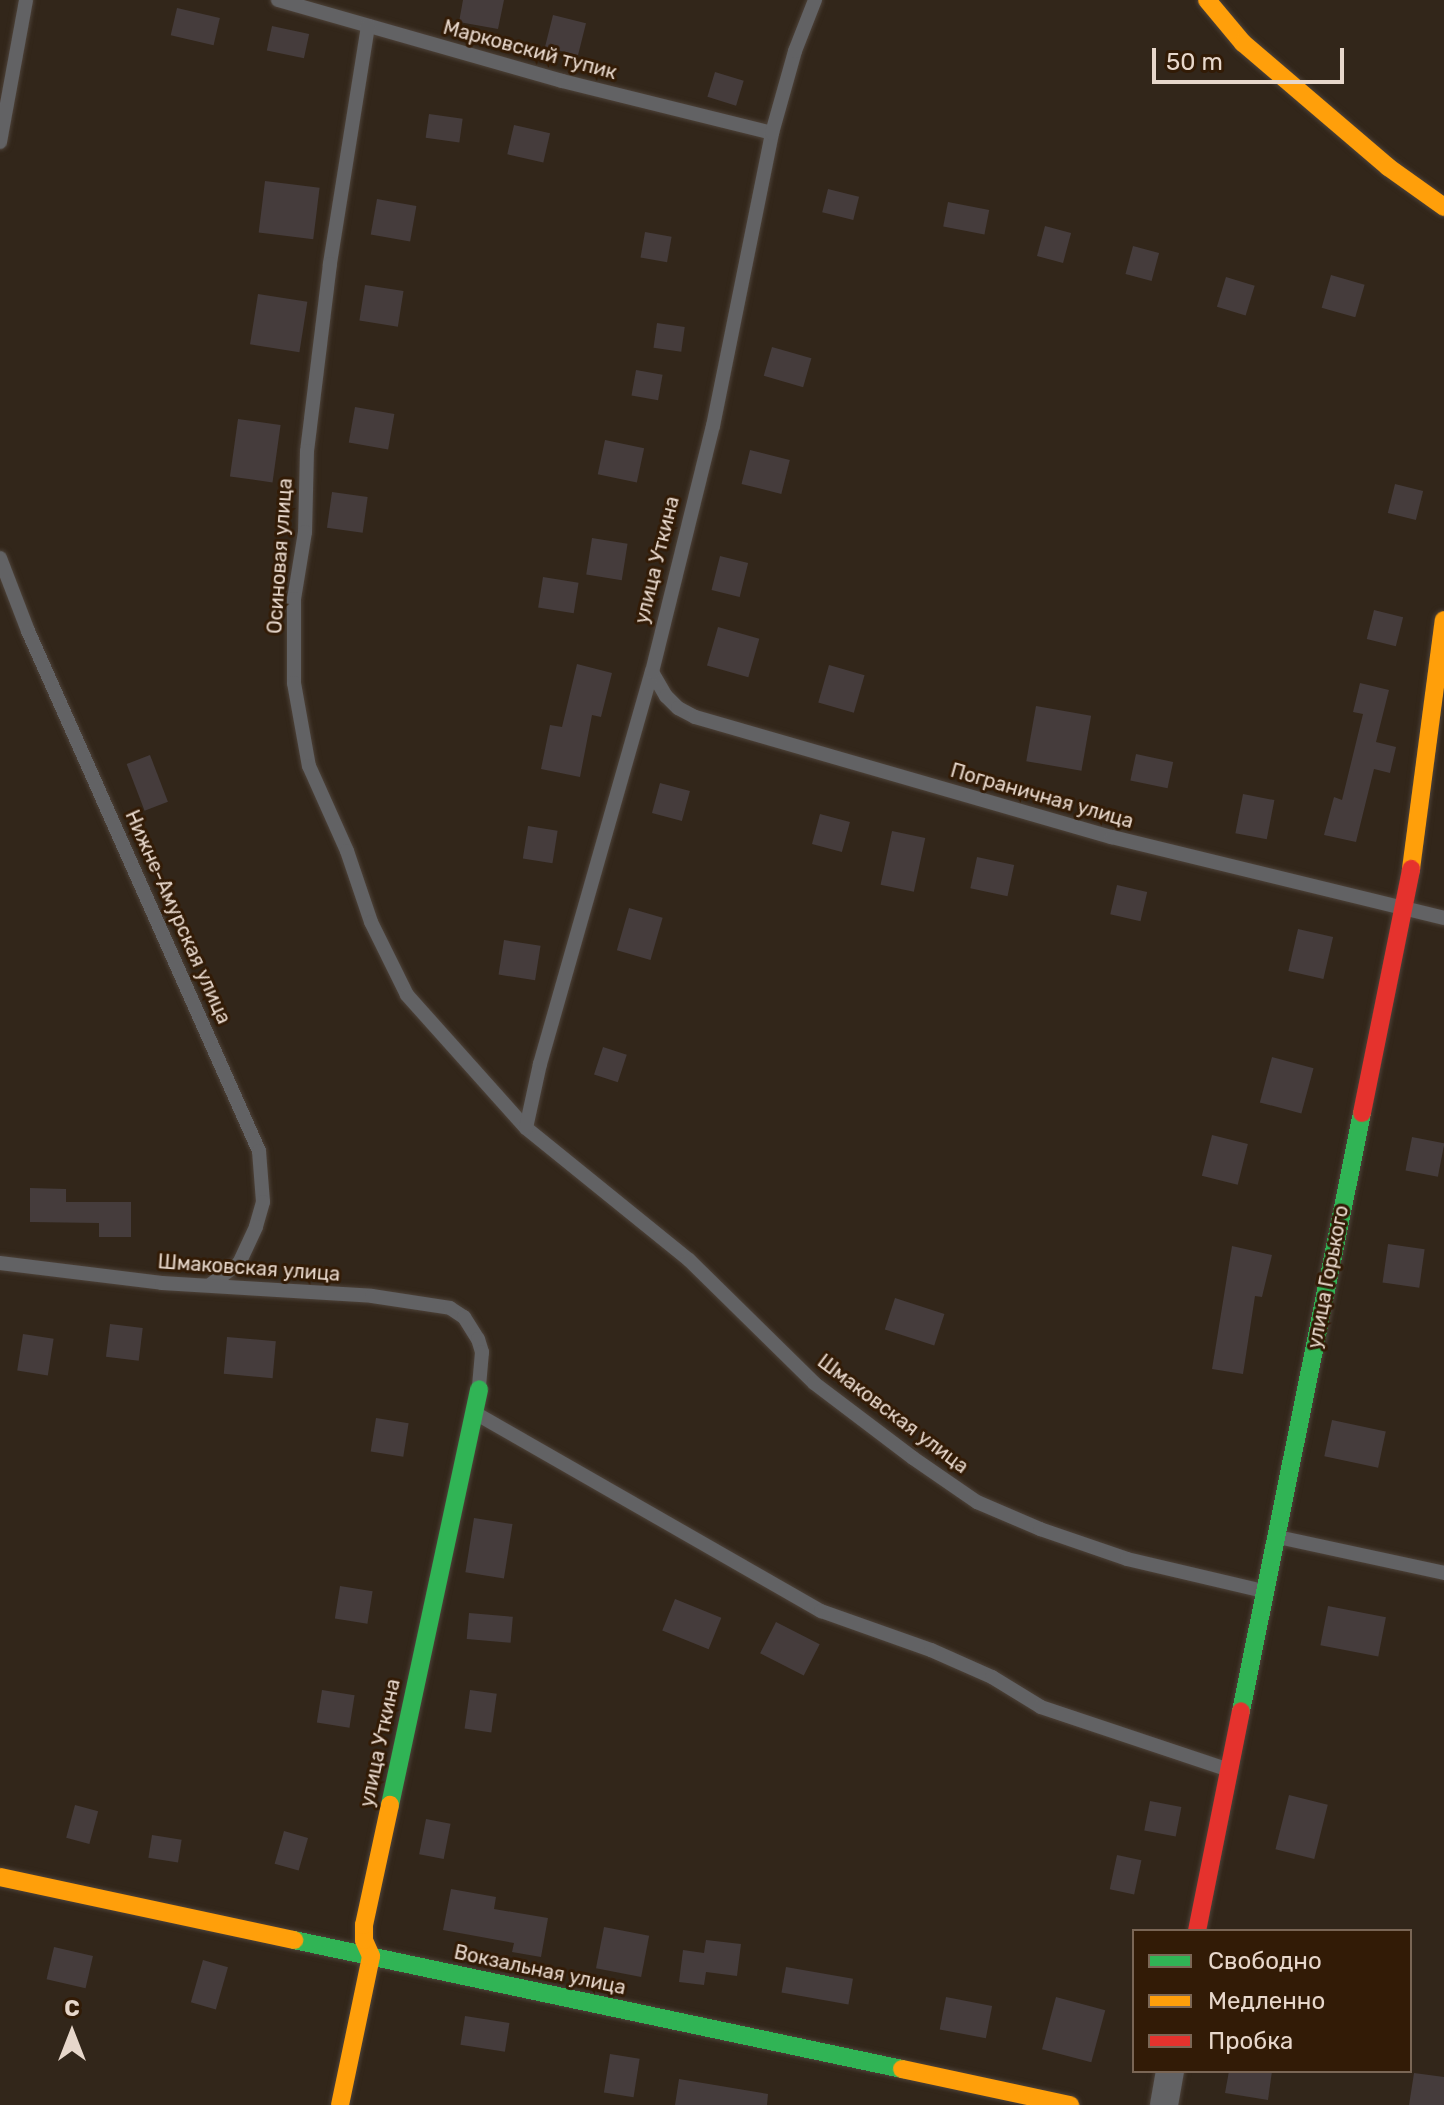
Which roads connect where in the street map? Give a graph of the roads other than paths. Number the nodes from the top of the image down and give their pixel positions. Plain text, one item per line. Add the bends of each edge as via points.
1 (26, 0) edge
2 (278, 0) edge
3 (815, 0) edge
4 (1207, 0) edge
5 (368, 26) junction
6 (772, 133) junction
7 (0, 142) edge
8 (1444, 207) edge
9 (0, 558) edge
10 (1444, 620) edge
11 (652, 672) junction
12 (1406, 908) junction
13 (1444, 918) edge
14 (490, 1088) joint
15 (526, 1128) junction
16 (0, 1263) edge
17 (211, 1284) junction
18 (479, 1389) joint
19 (474, 1412) junction
20 (1278, 1537) junction
21 (1444, 1573) edge
22 (1267, 1592) junction
23 (1230, 1770) junction
24 (0, 1877) edge
25 (1197, 1929) edge
26 (371, 1956) junction
27 (1170, 2073) edge
28 (340, 2105) edge
29 (1070, 2105) edge
30 (1164, 2105) edge

1 - 7 lane
2 - 5 lane, Марковский тупик
3 - 6 lane, улица Уткина
4 - 8 street via 1243,43 1388,167
5 - 6 lane, Марковский тупик
5 - 14 lane, Осиновая улица via 309,437 305,532 294,599 294,683 309,766 371,922 407,995
6 - 11 lane, улица Уткина via 713,426
9 - 17 lane, Нижне-Амурская улица via 259,1151 263,1202 256,1227 239,1263
10 - 12 street, улица Горького
11 - 12 lane, Пограничная улица via 666,696 695,717 1112,837
11 - 15 lane, улица Уткина
12 - 13 lane, Пограничная улица
12 - 20 street, улица Горького
14 - 15 lane, Шмаковская улица
15 - 22 lane, Шмаковская улица via 689,1260 814,1383 977,1502 1127,1559
16 - 17 lane, Шмаковская улица
17 - 18 lane, Шмаковская улица via 372,1296 450,1308 464,1317 478,1339
18 - 19 street, улица Уткина
19 - 23 lane via 821,1611 980,1671 1041,1707
19 - 26 street, улица Уткина via 364,1925
20 - 21 lane
20 - 22 street, улица Горького
22 - 23 street, улица Горького
23 - 25 street, улица Горького
24 - 26 street, Вокзальная улица
26 - 28 street, улица Уткина
26 - 29 street, Вокзальная улица
27 - 30 street

